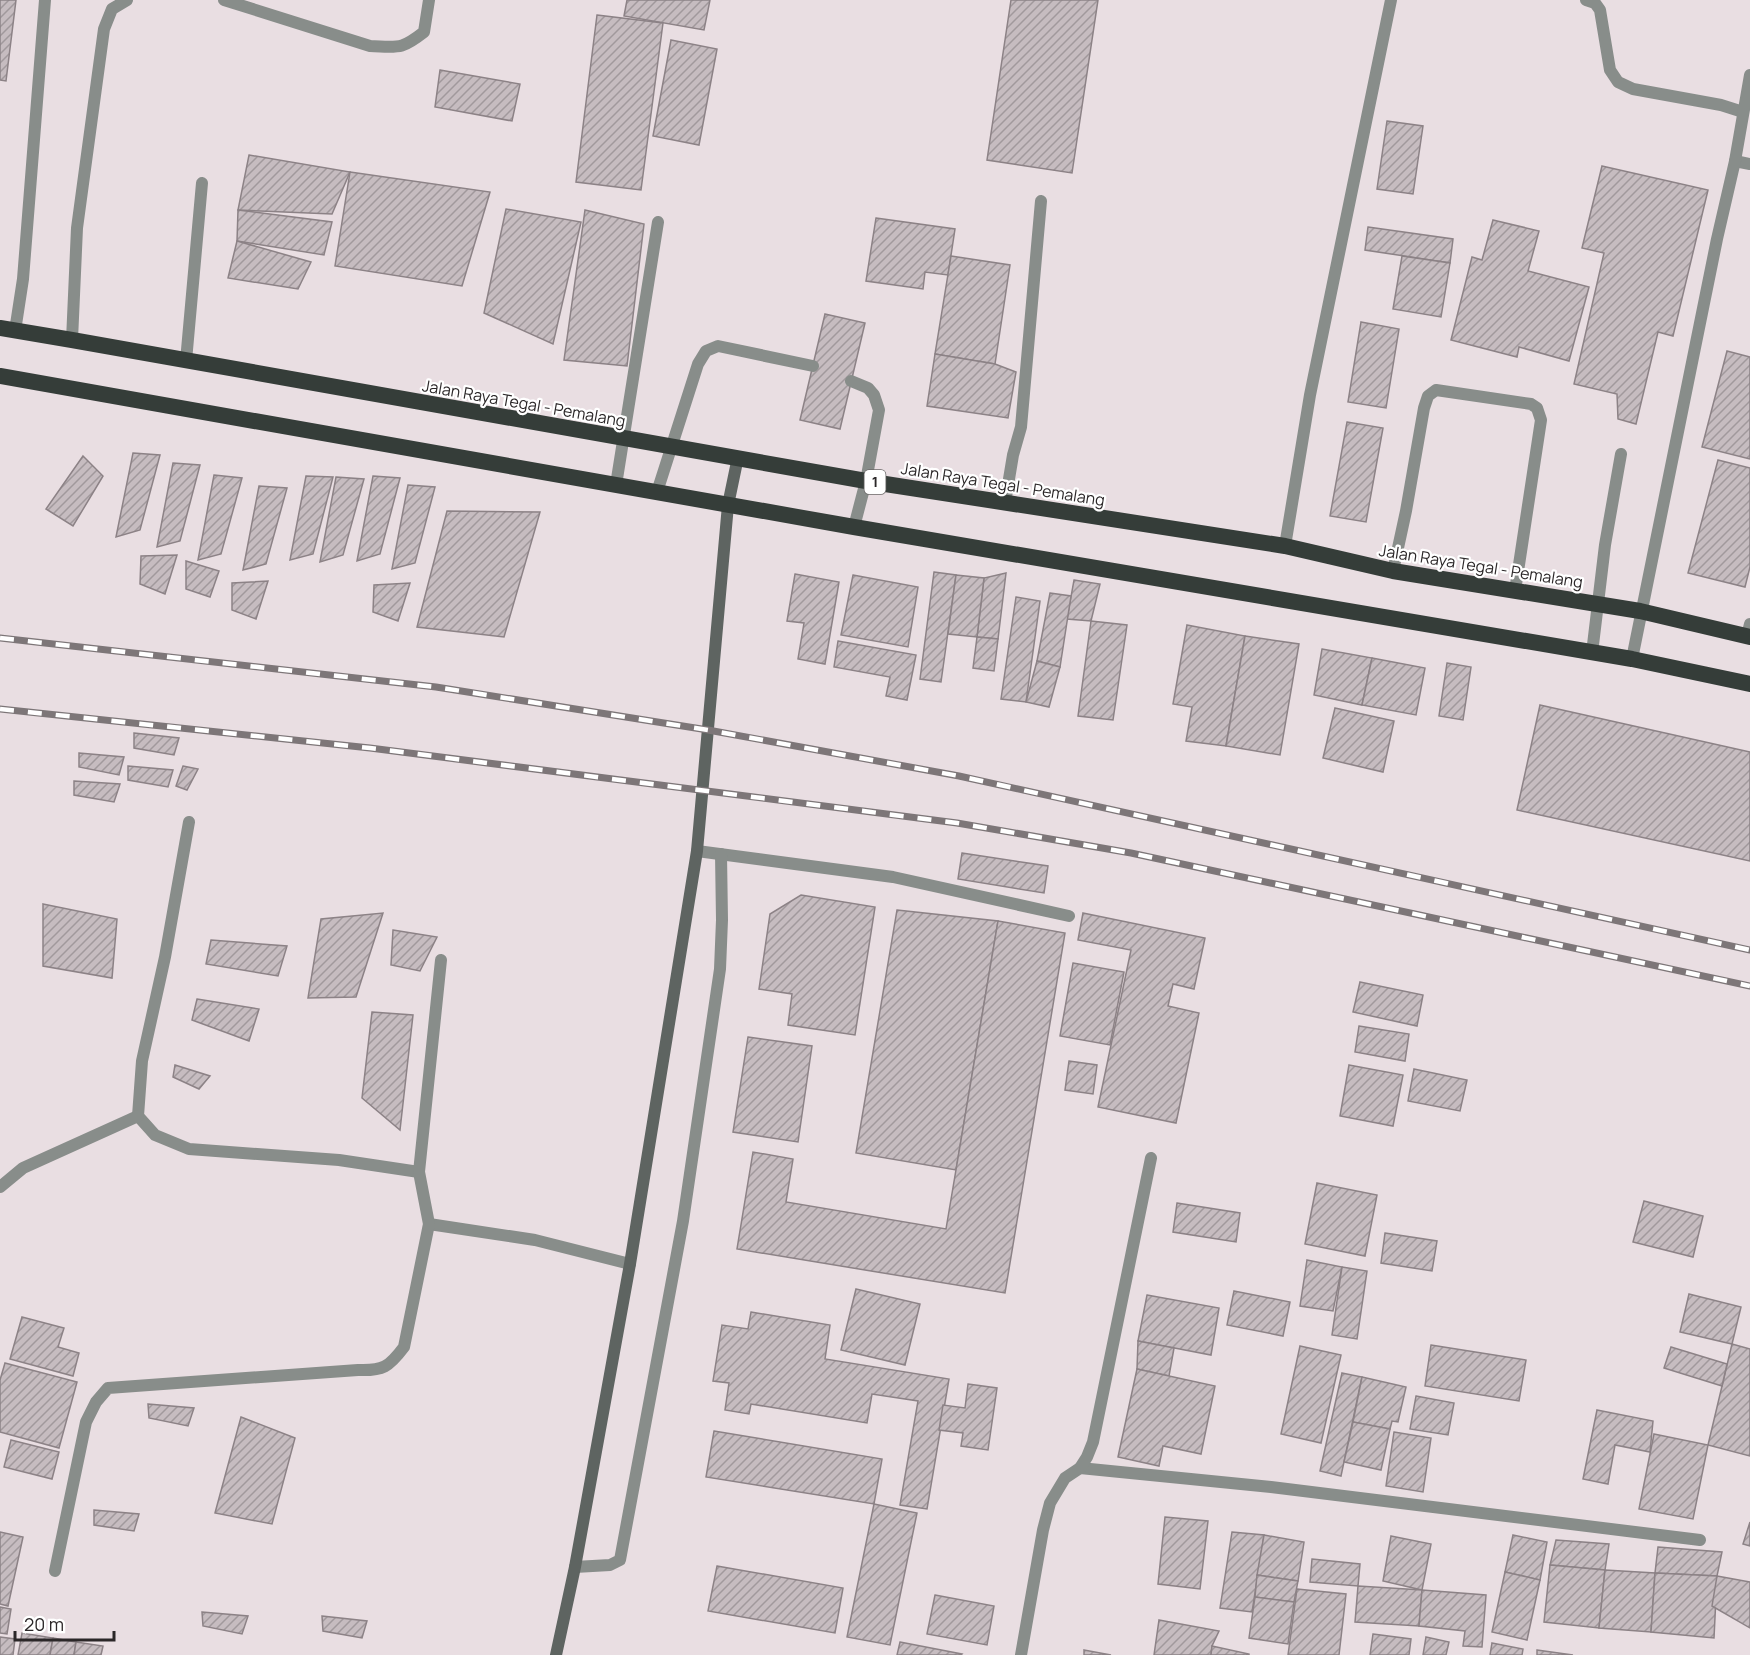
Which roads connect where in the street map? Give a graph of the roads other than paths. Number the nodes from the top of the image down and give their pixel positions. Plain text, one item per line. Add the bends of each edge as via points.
1 (45, 0) edge
2 (127, 0) edge
3 (224, 0) edge
4 (429, 0) edge
5 (1391, 0) edge
6 (1586, 0) edge
7 (1750, 75) edge
8 (1743, 112) junction
9 (1735, 161) junction
10 (1750, 164) edge
11 (202, 183) dead end
12 (1041, 201) dead end
13 (658, 222) dead end
14 (7, 330) edge
15 (72, 340) junction
16 (186, 361) junction
17 (813, 366) dead end
18 (0, 376) edge
19 (851, 381) dead end
20 (625, 439) junction
21 (670, 446) junction
22 (1621, 454) dead end
23 (738, 457) junction
24 (866, 481) junction
25 (616, 485) junction
26 (657, 492) junction
27 (1005, 503) junction
28 (728, 505) junction
29 (854, 527) junction
30 (1285, 546) junction
31 (1392, 571) junction
32 (1515, 591) junction
33 (1598, 603) junction
34 (1640, 611) junction
35 (1749, 632) edge
36 (1592, 652) junction
37 (1632, 659) junction
38 (1750, 684) edge
39 (189, 822) dead end
40 (697, 851) junction
41 (721, 854) junction
42 (1069, 916) dead end
43 (441, 960) dead end
44 (138, 1116) junction
45 (1151, 1158) dead end
46 (419, 1172) junction
47 (0, 1187) edge
48 (429, 1224) junction
49 (630, 1264) junction
50 (1080, 1468) junction
51 (1700, 1540) dead end
52 (575, 1567) junction
53 (55, 1571) dead end
54 (556, 1655) edge
55 (1022, 1655) edge

1 - 14 street via 23,279
2 - 15 street via 112,9 104,29 77,228
3 - 4 street via 370,46 406,46 424,32
5 - 30 street via 1310,395
6 - 8 street via 1600,10 1610,70 1618,82 1633,89
7 - 8 street
8 - 9 street
9 - 10 street
9 - 34 street
11 - 16 street
12 - 27 street via 1020,427
13 - 20 street
14 - 15 highway, Jalan Raya Tegal - Pemalang / 1
15 - 16 highway, Jalan Raya Tegal - Pemalang / 1
16 - 20 highway, Jalan Raya Tegal - Pemalang / 1
17 - 21 street via 718,346 706,351
18 - 25 highway
19 - 24 street via 868,388 879,410
20 - 21 highway, Jalan Raya Tegal - Pemalang / 1
20 - 25 street
21 - 23 highway, Jalan Raya Tegal - Pemalang / 1
21 - 26 street
22 - 33 street
23 - 24 highway, Jalan Raya Tegal - Pemalang / 1
23 - 28 main road
24 - 27 highway, Jalan Raya Tegal - Pemalang / 1
24 - 29 street
25 - 26 highway
26 - 28 highway
27 - 30 highway, Jalan Raya Tegal - Pemalang / 1
28 - 29 highway
28 - 40 main road
29 - 36 highway
30 - 31 highway, Jalan Raya Tegal - Pemalang / 1
31 - 32 highway, Jalan Raya Tegal - Pemalang / 1
31 - 32 street via 1428,396 1436,390 1531,404 1537,408 1540,420
32 - 33 highway, Jalan Raya Tegal - Pemalang / 1
33 - 34 highway, Jalan Raya Tegal - Pemalang / 1
33 - 36 street
34 - 35 highway, Jalan Raya Tegal - Pemalang / 1
34 - 37 street
36 - 37 highway
37 - 38 highway
39 - 44 street via 142,1060
40 - 41 street
40 - 49 main road
41 - 42 street via 893,877
41 - 52 street via 720,959 711,1026 683,1221 620,1560 610,1565
43 - 46 street
44 - 46 street via 155,1135 189,1149 339,1160
44 - 47 street via 23,1167
45 - 50 street via 1093,1442
46 - 48 street
48 - 49 street via 535,1240
48 - 53 street via 404,1347 392,1362 377,1371 108,1388 86,1422
49 - 52 main road
50 - 51 street via 1271,1487
50 - 55 street via 1065,1478 1050,1503
52 - 54 main road

